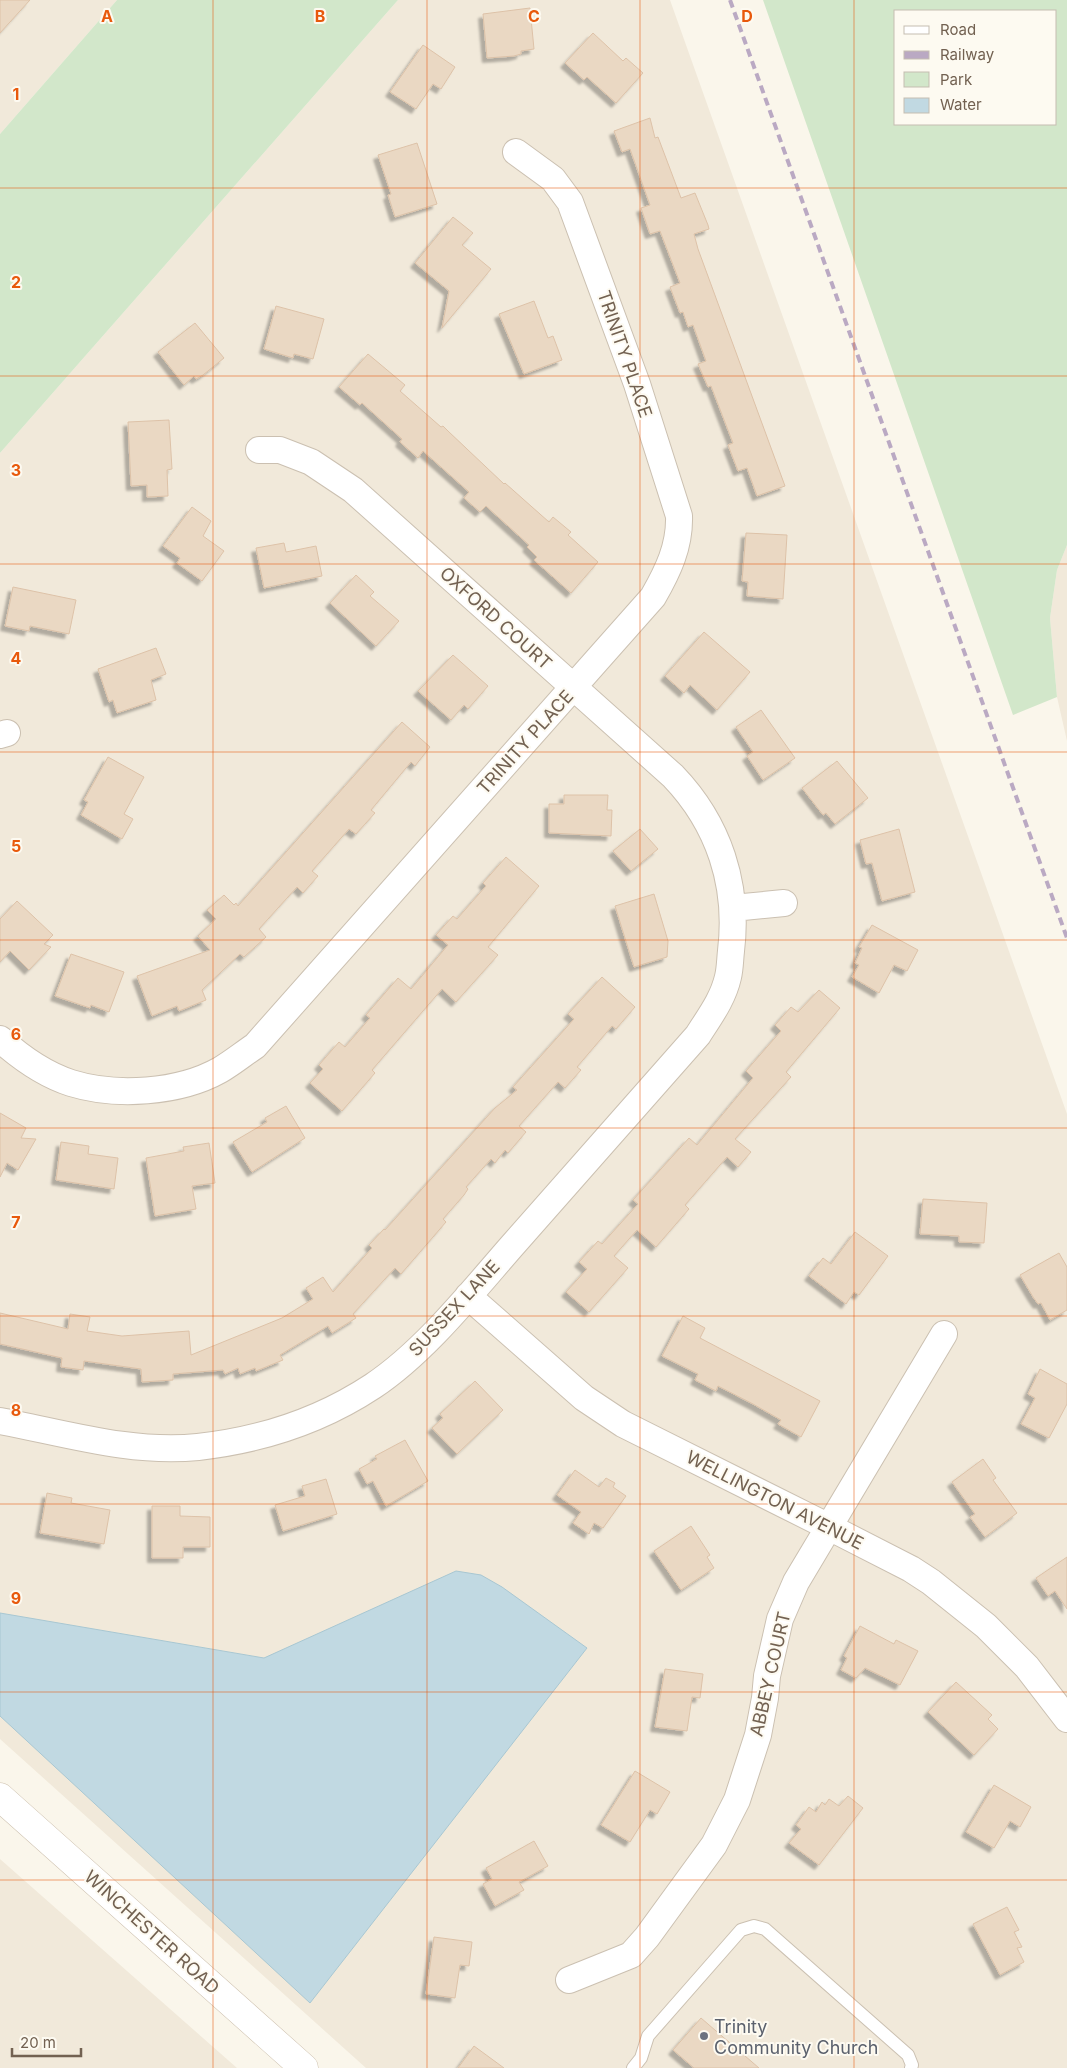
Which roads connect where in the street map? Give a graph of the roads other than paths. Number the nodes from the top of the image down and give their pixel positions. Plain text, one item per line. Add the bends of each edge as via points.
1 (516, 152) dead end
2 (259, 450) dead end
3 (574, 687) junction
4 (784, 903) dead end
5 (733, 908) junction
6 (0, 1039) edge
7 (468, 1296) junction
8 (944, 1334) dead end
9 (0, 1421) edge
10 (829, 1527) junction
11 (1067, 1719) edge
12 (0, 1797) edge
13 (569, 1980) dead end
14 (304, 2068) edge
15 (633, 2068) edge
16 (910, 2068) edge

1 - 3 street, TRINITY PLACE via 553,179 570,202 637,384 679,516 675,551 653,597
2 - 3 street, OXFORD COURT via 280,450 311,462 353,490
3 - 5 street, OXFORD COURT via 689,792 720,847
3 - 6 street, TRINITY PLACE via 255,1046 220,1071 148,1092 94,1088 70,1083 27,1061
4 - 5 street
5 - 7 street, SUSSEX LANE via 728,977 720,1001 698,1035
7 - 9 street, SUSSEX LANE via 410,1357 374,1385 298,1425 245,1440 196,1447 138,1448
7 - 10 street, WELLINGTON AVENUE via 584,1398 623,1424
8 - 10 street, ABBEY COURT
10 - 11 street, WELLINGTON AVENUE via 918,1574 986,1626 1027,1667
10 - 13 street, ABBEY COURT via 796,1582 780,1619 758,1734 737,1800 714,1845 631,1955
12 - 14 main road, WINCHESTER ROAD
15 - 16 lane via 641,2058 648,2036 741,1930 754,1926 765,1929 908,2055

